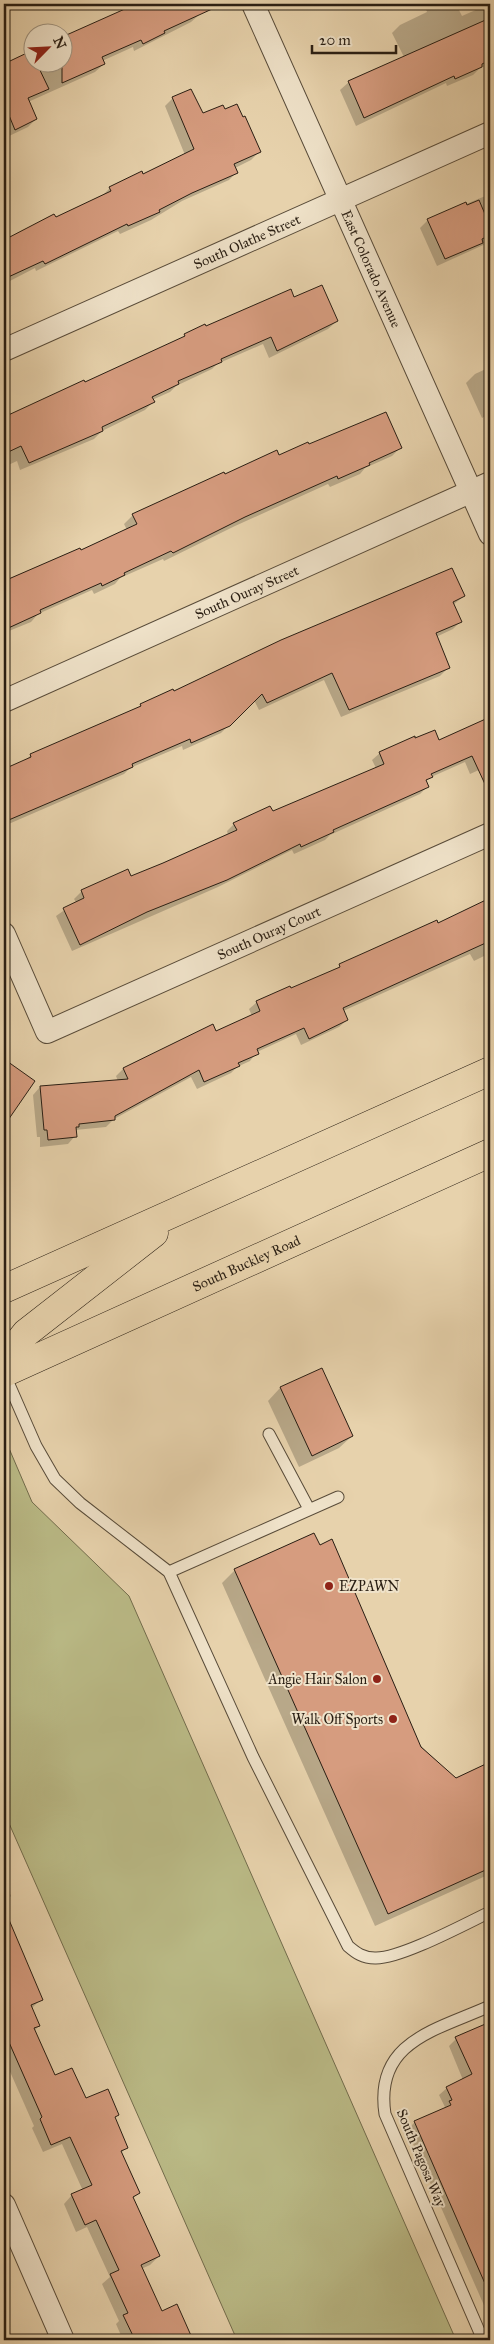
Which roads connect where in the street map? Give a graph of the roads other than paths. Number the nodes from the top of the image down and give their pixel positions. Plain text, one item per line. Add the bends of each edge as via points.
1 (253, 4) edge
2 (490, 132) edge
3 (340, 200) junction
4 (4, 350) edge
5 (481, 487) edge
6 (490, 534) edge
7 (4, 701) edge
8 (490, 834) edge
9 (4, 934) edge
10 (490, 1071) edge
11 (490, 1154) edge
12 (189, 1206) junction
13 (4, 1289) edge
14 (4, 1373) edge
15 (269, 1434) dead end
16 (338, 1497) dead end
17 (310, 1509) junction
18 (169, 1572) junction
19 (490, 1912) edge
20 (490, 2006) edge
21 (4, 2205) edge
22 (64, 2340) edge
23 (483, 2340) edge

1 - 3 street, East Colorado Avenue
2 - 3 street, South Olathe Street
3 - 4 street, South Olathe Street
3 - 5 street, East Colorado Avenue
5 - 6 street, East Colorado Avenue
5 - 7 street, South Ouray Street
8 - 9 street, South Ouray Court via 47,1032
10 - 12 main road
11 - 14 main road, South Buckley Road
12 - 13 main road
12 - 14 main road via 26,1333 13,1349
14 - 18 lane via 36,1446 55,1479 86,1508
15 - 17 lane
16 - 17 lane
17 - 18 lane
18 - 19 lane via 253,1757 348,1946 358,1955 375,1958 396,1954
20 - 23 lane, South Pagosa Way via 410,2042 386,2075 382,2095 385,2114
21 - 22 street

